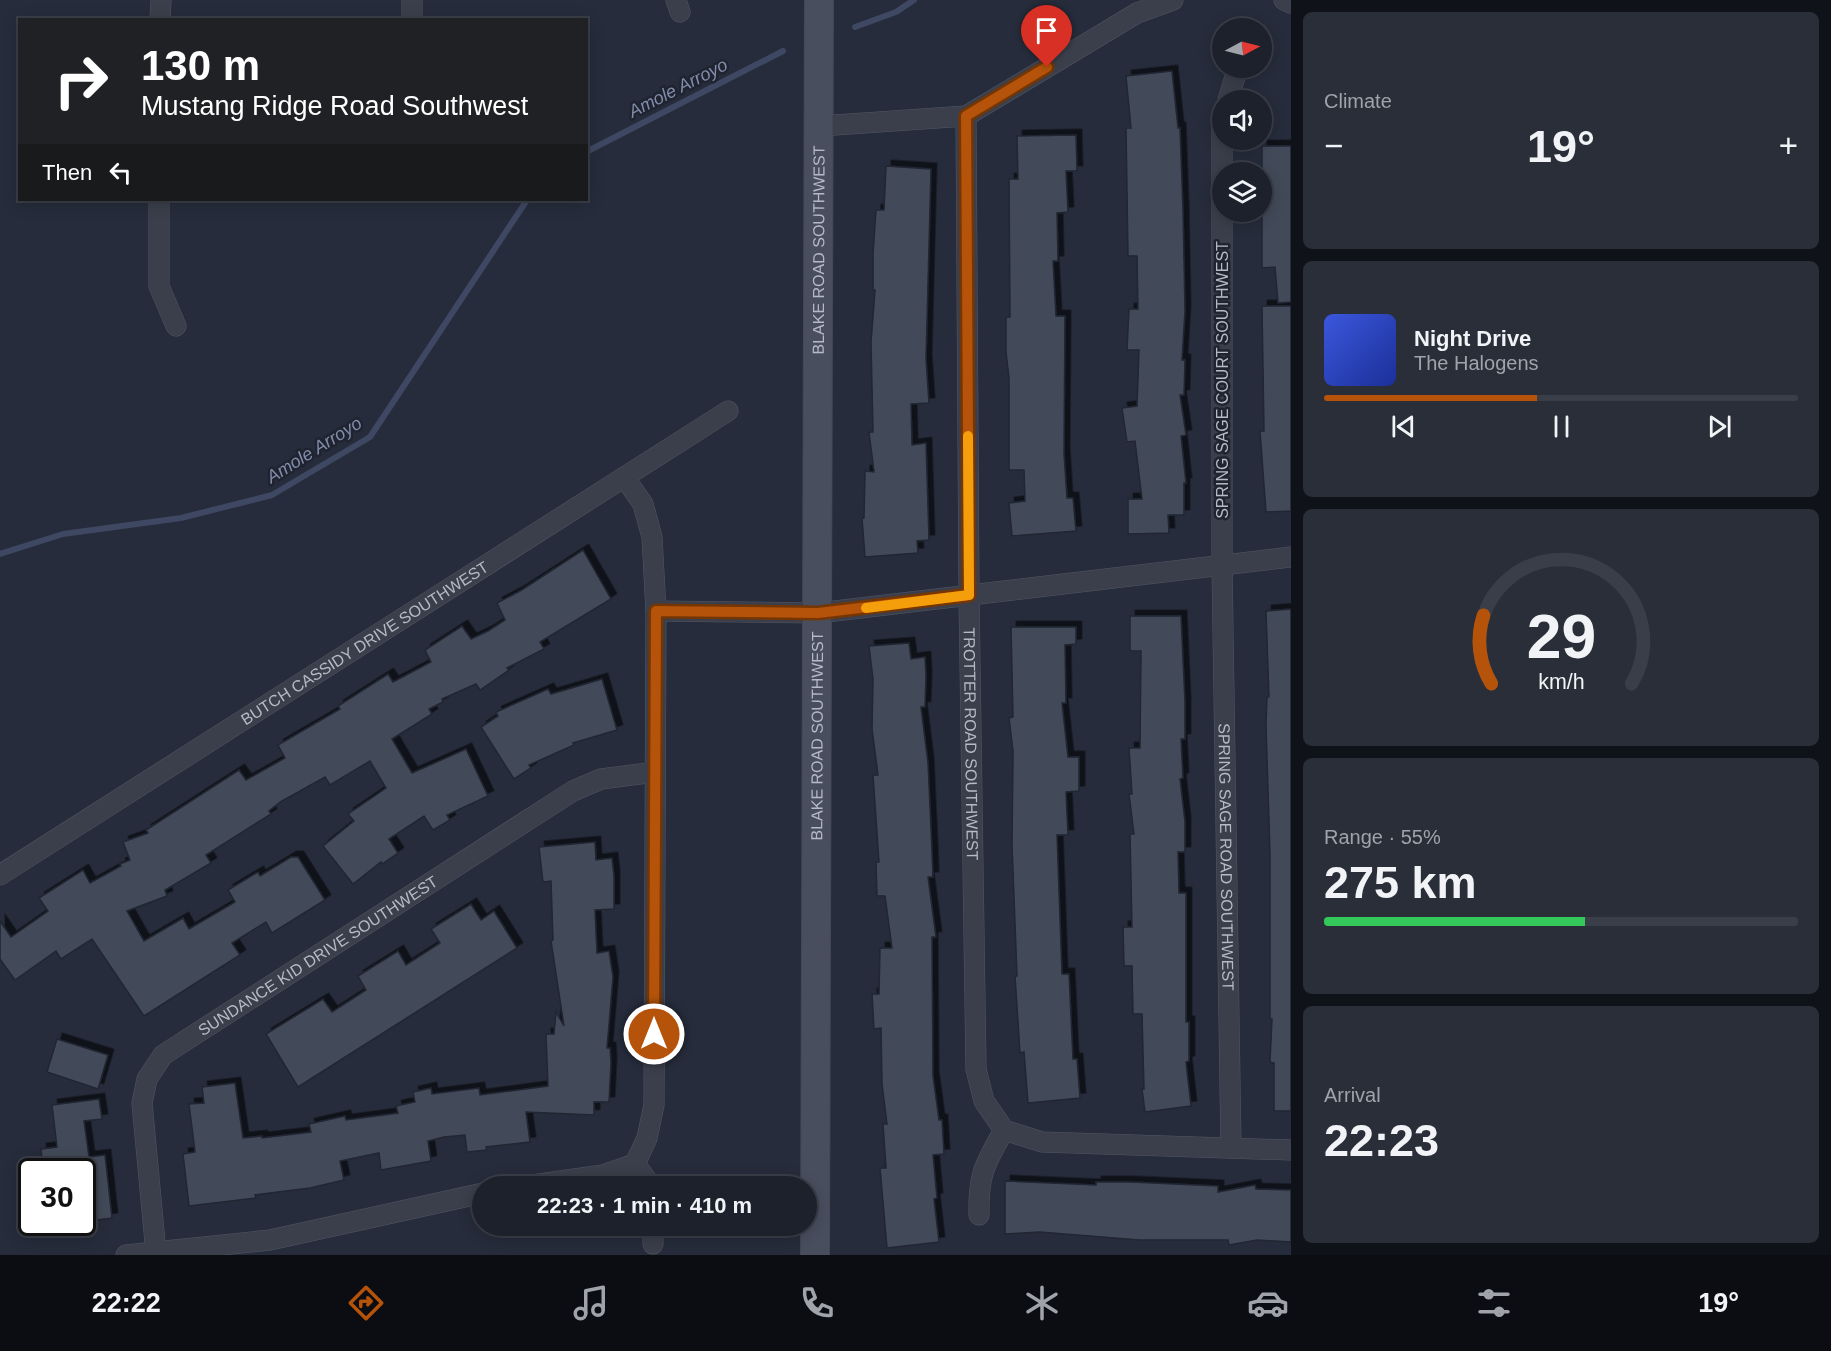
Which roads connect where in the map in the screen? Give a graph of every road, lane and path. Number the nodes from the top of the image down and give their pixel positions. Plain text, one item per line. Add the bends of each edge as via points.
1 (160, 0) edge
2 (412, 0) edge
3 (819, 0) edge
4 (1173, 0) edge
5 (1284, 0) edge
6 (1291, 3) edge
7 (160, 18) edge
8 (412, 18) edge
9 (966, 116) junction
10 (820, 126) junction
11 (1222, 150) edge
12 (159, 201) edge
13 (176, 326) dead end
14 (728, 411) dead end
15 (624, 477) junction
16 (1291, 557) edge
17 (1222, 565) junction
18 (969, 595) junction
19 (656, 611) junction
20 (818, 613) junction
21 (655, 772) junction
22 (0, 875) edge
23 (1005, 1130) junction
24 (1230, 1148) junction
25 (1291, 1150) edge
26 (634, 1164) junction
27 (596, 1176) edge
28 (643, 1176) edge
29 (472, 1195) edge
30 (979, 1215) dead end
31 (156, 1253) junction
32 (126, 1255) edge
33 (815, 1255) edge

1 - 7 street
2 - 8 street
3 - 10 street, BLAKE ROAD SOUTHWEST
4 - 9 street via 1137,14
5 - 6 street
9 - 10 street
9 - 18 street, TROTTER ROAD SOUTHWEST
10 - 20 street, BLAKE ROAD SOUTHWEST
11 - 17 street, SPRING SAGE COURT SOUTHWEST
12 - 13 street via 159,286
14 - 15 street, BUTCH CASSIDY DRIVE SOUTHWEST
15 - 19 street via 643,504 652,537
15 - 22 street, BUTCH CASSIDY DRIVE SOUTHWEST
16 - 17 street
17 - 18 street
17 - 24 street, SPRING SAGE ROAD SOUTHWEST
18 - 20 street
18 - 23 street, TROTTER ROAD SOUTHWEST via 976,1069 984,1101
19 - 20 street
19 - 21 street
20 - 33 street, BLAKE ROAD SOUTHWEST
21 - 26 street via 654,1105 647,1138
21 - 31 street, SUNDANCE KID DRIVE SOUTHWEST via 601,778 573,791 163,1055 147,1079 142,1103
23 - 24 street via 1042,1142
23 - 30 street via 983,1167 978,1188
24 - 25 street
26 - 27 street
26 - 28 street
29 - 31 street via 270,1240
31 - 32 street

